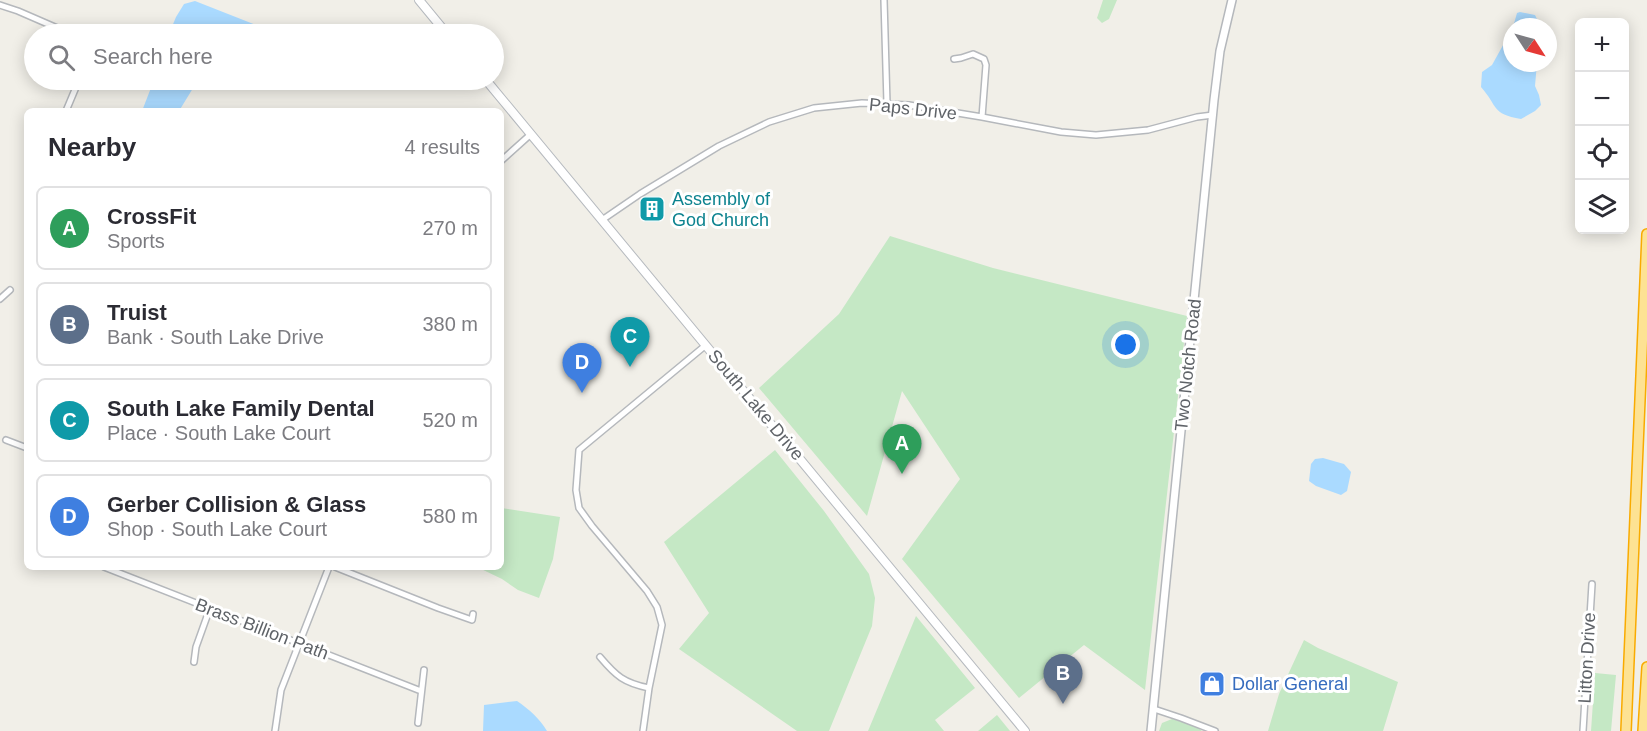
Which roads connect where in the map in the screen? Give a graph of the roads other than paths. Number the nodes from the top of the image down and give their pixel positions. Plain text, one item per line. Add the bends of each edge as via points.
1 (419, 0) edge
2 (884, 0) edge
3 (1232, 0) edge
4 (0, 5) edge
5 (48, 24) edge
6 (439, 24) edge
7 (954, 59) dead end
8 (75, 90) edge
9 (494, 90) edge
10 (887, 103) junction
11 (67, 108) edge
12 (1213, 115) junction
13 (982, 117) junction
14 (531, 134) junction
15 (504, 158) edge
16 (602, 220) junction
17 (1647, 234) edge
18 (10, 290) dead end
19 (0, 299) edge
20 (706, 345) junction
21 (6, 440) dead end
22 (24, 447) edge
23 (112, 570) edge
24 (328, 570) edge
25 (343, 570) edge
26 (1592, 584) dead end
27 (210, 608) junction
28 (473, 614) dead end
29 (299, 643) junction
30 (600, 657) dead end
31 (194, 662) dead end
32 (1647, 667) edge
33 (424, 670) dead end
34 (649, 688) junction
35 (420, 691) junction
36 (1154, 709) junction
37 (418, 723) dead end
38 (275, 731) edge
39 (643, 731) edge
40 (1025, 731) edge
41 (1151, 731) edge
42 (1215, 731) edge
43 (1583, 731) edge
44 (1626, 731) edge
45 (1643, 731) edge

1 - 6 main road
2 - 10 street
3 - 12 street, Two Notch Road via 1220,51
4 - 5 street
7 - 13 street via 973,54 984,59
8 - 11 street
9 - 14 main road, South Lake Drive
10 - 13 street, Paps Drive
10 - 16 street, Paps Drive via 814,108 769,122 719,146
12 - 13 street, Paps Drive via 1148,130 1096,135
12 - 36 street, Two Notch Road
14 - 15 street
14 - 16 main road, South Lake Drive
16 - 20 main road, South Lake Drive
17 - 44 highway
18 - 19 street
20 - 34 street via 579,450 579,508 657,607 662,625
20 - 40 main road, South Lake Drive
21 - 22 street
23 - 27 street, Brass Billion Path
24 - 29 street
25 - 28 street via 472,620
26 - 43 street, Litton Drive
27 - 29 street, Brass Billion Path
27 - 31 street
29 - 35 street, Brass Billion Path
29 - 38 street via 281,690
30 - 34 street via 616,675
32 - 45 highway
33 - 35 street
34 - 39 street
35 - 37 street
36 - 41 street, Two Notch Road
36 - 42 street

